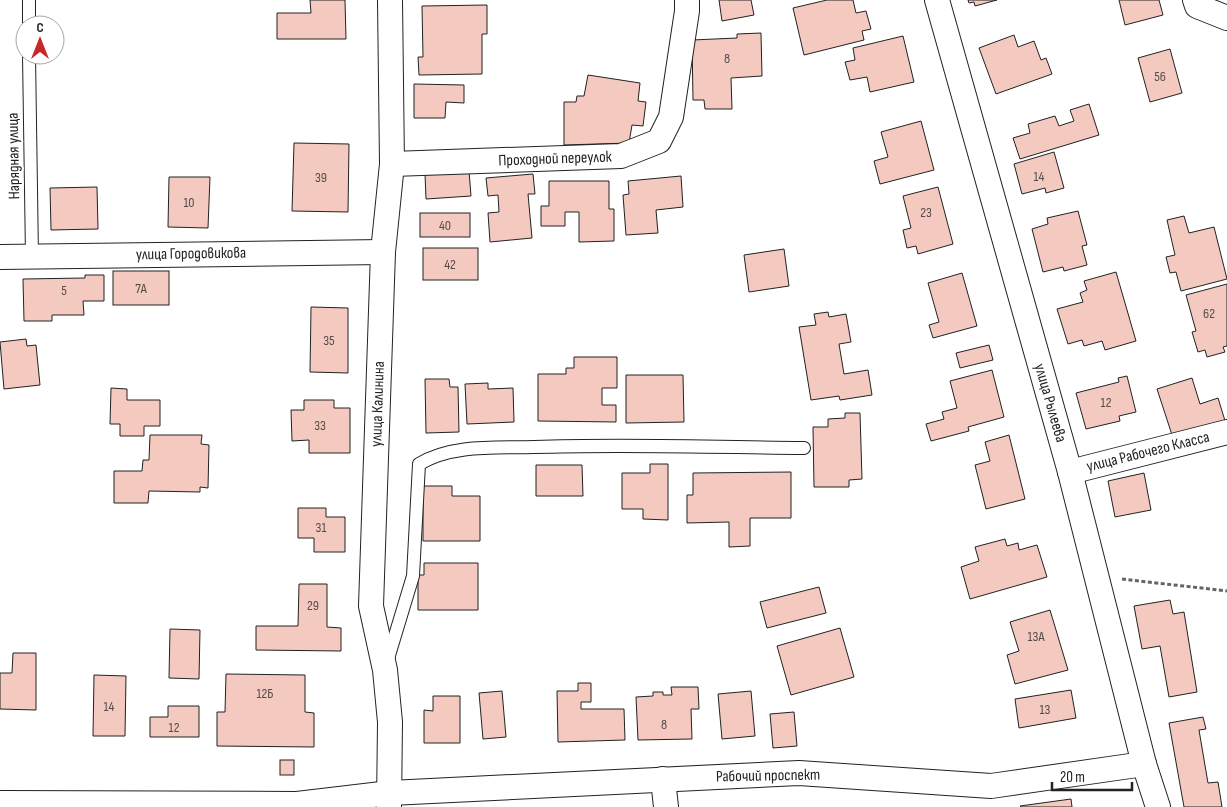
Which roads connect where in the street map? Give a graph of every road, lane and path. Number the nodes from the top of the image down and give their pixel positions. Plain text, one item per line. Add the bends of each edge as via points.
1 (29, 0) edge
2 (390, 0) edge
3 (687, 0) edge
4 (937, 0) edge
5 (1195, 0) edge
6 (29, 15) edge
7 (1227, 18) edge
8 (30, 65) edge
9 (392, 164) junction
10 (383, 252) junction
11 (0, 257) edge
12 (32, 257) junction
13 (1227, 432) edge
14 (804, 448) dead end
15 (1070, 472) junction
16 (1096, 576) junction
17 (1227, 591) edge
18 (385, 670) junction
19 (1144, 764) junction
20 (663, 779) junction
21 (389, 800) edge
22 (0, 803) edge
23 (303, 805) edge
24 (666, 807) edge
25 (1158, 807) edge

1 - 6 lane
2 - 9 street, улица Калинина
3 - 9 street, Проходной переулок via 671,118 659,141 621,156
4 - 15 street, улица Рылеева
5 - 7 street via 1197,6
8 - 12 lane, Нарядная улица
9 - 10 street, улица Калинина
10 - 12 street, улица Городовикова
10 - 18 street, улица Калинина via 371,606
11 - 12 street, улица Городовикова
13 - 15 street, улица Рабочего Класса
14 - 18 lane via 591,445 463,450 432,456 419,464 413,576
15 - 16 street, улица Рылеева
16 - 17 path
16 - 19 street, улица Рылеева
18 - 21 street, улица Калинина via 390,722
19 - 20 street, Рабочий проспект via 991,786 799,774
19 - 25 street, улица Рылеева
20 - 21 street, Рабочий проспект
20 - 24 street
21 - 23 street, Рабочий проспект
22 - 23 street

